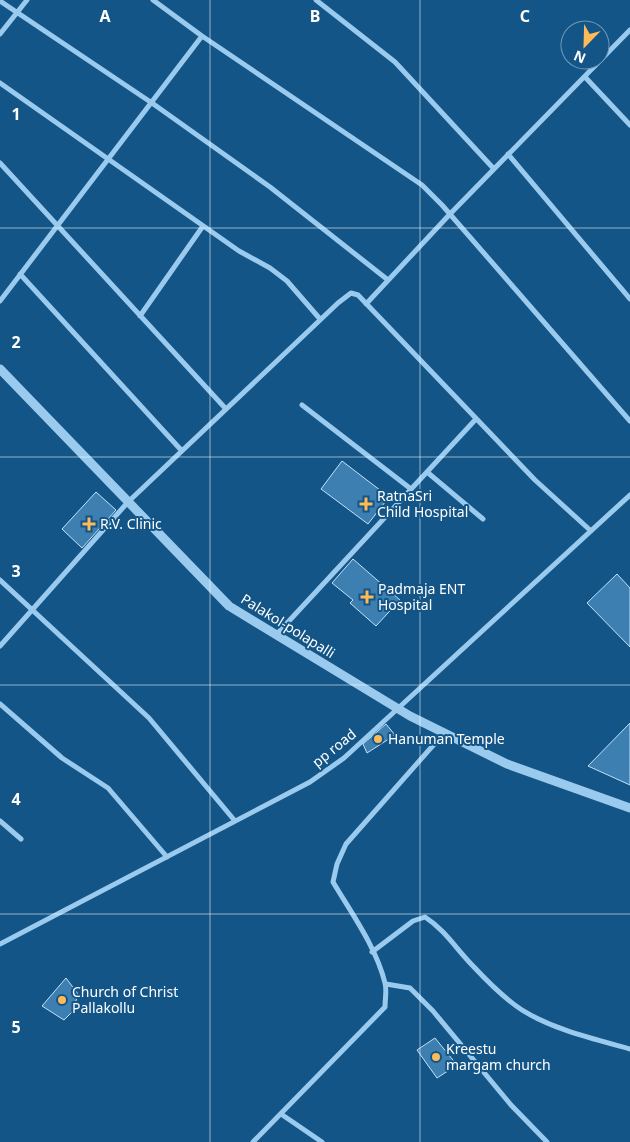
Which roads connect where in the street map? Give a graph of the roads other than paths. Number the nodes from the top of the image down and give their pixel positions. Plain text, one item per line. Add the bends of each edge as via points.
1 (27, 0) edge
2 (153, 0) edge
3 (316, 0) edge
4 (0, 1) edge
5 (16, 13) junction
6 (630, 30) edge
7 (0, 34) edge
8 (202, 36) junction
9 (584, 76) junction
10 (0, 82) edge
11 (152, 102) junction
12 (630, 126) edge
13 (508, 154) junction
14 (108, 160) junction
15 (0, 163) edge
16 (494, 169) junction
17 (450, 214) junction
18 (203, 226) junction
19 (57, 227) junction
20 (20, 274) junction
21 (388, 280) junction
22 (630, 299) edge
23 (0, 301) edge
24 (366, 304) junction
25 (140, 316) junction
26 (320, 319) junction
27 (0, 369) edge
28 (302, 405) dead end
29 (226, 409) junction
30 (476, 419) junction
31 (630, 421) edge
32 (182, 451) junction
33 (427, 472) junction
34 (411, 490) junction
35 (630, 495) edge
36 (128, 502) junction
37 (483, 519) dead end
38 (591, 531) junction
39 (0, 580) edge
40 (33, 609) junction
41 (276, 635) junction
42 (0, 646) edge
43 (0, 704) edge
44 (397, 709) junction
45 (444, 733) junction
46 (630, 808) edge
47 (0, 821) edge
48 (235, 821) junction
49 (21, 839) dead end
50 (167, 857) junction
51 (0, 944) edge
52 (372, 952) junction
53 (386, 984) junction
54 (630, 1048) edge
55 (281, 1114) junction
56 (253, 1142) edge
57 (322, 1142) edge
58 (547, 1142) edge

1 - 5 street
2 - 8 street
3 - 16 street via 395,62
4 - 5 street
5 - 7 street
5 - 11 street
6 - 9 street
8 - 11 street
8 - 17 street via 422,185
9 - 12 street
9 - 13 street
10 - 14 street
11 - 14 street
11 - 21 street via 270,187
13 - 16 street
13 - 22 street
14 - 18 street
14 - 19 street
15 - 19 street
16 - 17 street
17 - 21 street
17 - 31 street
18 - 25 street
18 - 26 street via 276,272
19 - 20 street
19 - 25 street
20 - 23 street
20 - 32 street
21 - 24 street
24 - 26 street via 352,293
24 - 30 street
25 - 29 street
26 - 29 street
27 - 36 street, Palakol-polapalli
28 - 34 street
29 - 32 street
30 - 33 street
30 - 38 street via 535,480
32 - 36 street
33 - 34 street
33 - 37 street
34 - 41 street
35 - 38 street, pp road
36 - 40 street
36 - 41 street, Palakol-polapalli via 229,606
38 - 44 street, pp road
39 - 40 street
40 - 42 street
40 - 48 street via 149,718
41 - 44 street, Palakol-polapalli
43 - 50 street via 62,758 108,788
44 - 45 street, Palakol-polapalli
44 - 48 street, pp road via 344,758 310,782
45 - 46 street, Palakol-polapalli via 507,764
45 - 52 street via 346,844 337,864 333,882
47 - 49 street
48 - 50 street, pp road
50 - 51 street, pp road
52 - 53 street
52 - 54 street via 413,921 425,917 521,1010 569,1030
53 - 55 street via 385,1007
53 - 58 street via 410,988
55 - 56 street
55 - 57 street

